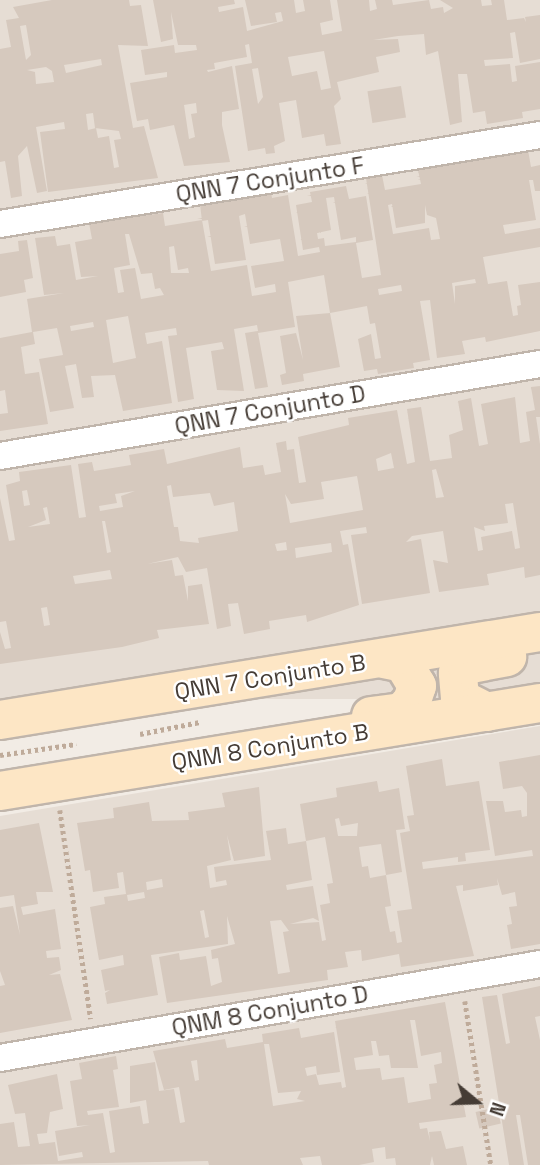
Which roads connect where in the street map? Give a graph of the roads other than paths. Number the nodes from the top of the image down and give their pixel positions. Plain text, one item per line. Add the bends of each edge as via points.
1 (540, 135) edge
2 (0, 225) edge
3 (540, 364) edge
4 (0, 456) edge
5 (540, 632) edge
6 (540, 651) edge
7 (384, 659) junction
8 (540, 703) edge
9 (488, 712) junction
10 (0, 720) edge
11 (120, 771) junction
12 (0, 791) edge
13 (540, 964) edge
14 (0, 1058) edge

1 - 2 street, QNN 7 Conjunto F
3 - 4 street, QNN 7 Conjunto D
5 - 7 main road, QNN 7 Conjunto B
6 - 9 main road via 466,664 458,673 460,698
7 - 10 main road, QNN 7 Conjunto B
7 - 11 main road via 403,663 417,686 402,712 227,738
8 - 9 main road, QNM 8 Conjunto B
9 - 11 main road, QNM 8 Conjunto B
11 - 12 main road, QNM 8 Conjunto B
13 - 14 street, QNM 8 Conjunto D

